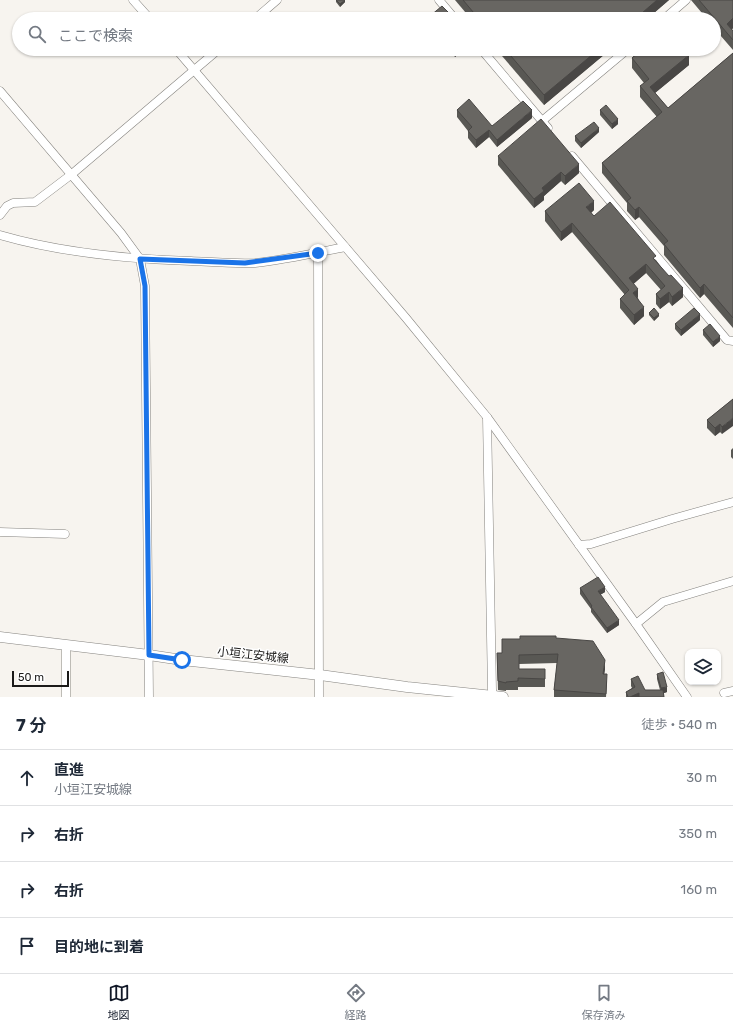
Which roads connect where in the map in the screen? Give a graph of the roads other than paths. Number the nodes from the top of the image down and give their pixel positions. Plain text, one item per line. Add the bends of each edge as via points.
1 (133, 0) edge
2 (277, 0) edge
3 (439, 0) edge
4 (686, 0) edge
5 (144, 12) edge
6 (263, 12) edge
7 (450, 12) edge
8 (672, 12) edge
9 (182, 56) edge
10 (211, 56) edge
11 (487, 56) edge
12 (620, 56) edge
13 (194, 70) junction
14 (0, 91) edge
15 (542, 121) junction
16 (552, 133) edge
17 (568, 151) edge
18 (72, 174) junction
19 (0, 214) edge
20 (0, 235) edge
21 (345, 248) junction
22 (318, 253) junction
23 (140, 259) junction
24 (733, 341) edge
25 (487, 417) junction
26 (733, 502) edge
27 (0, 532) edge
28 (65, 534) dead end
29 (579, 545) junction
30 (733, 581) edge
31 (636, 624) junction
32 (0, 637) edge
33 (66, 645) junction
34 (149, 655) junction
35 (320, 675) junction
36 (733, 691) edge
37 (724, 693) dead end
38 (66, 697) edge
39 (149, 697) edge
40 (319, 697) edge
41 (497, 697) edge
42 (687, 697) edge

1 - 5 street
2 - 6 street
3 - 7 street
4 - 8 street
9 - 13 street
10 - 13 street
11 - 15 street
12 - 15 street
13 - 18 street
13 - 21 street
14 - 18 street
15 - 16 street
17 - 24 street via 727,340
18 - 19 street via 35,202 13,203 6,206
18 - 23 street
20 - 23 street via 60,249
21 - 22 street
21 - 25 street
22 - 23 street via 245,263
22 - 35 street
23 - 34 street via 145,294
25 - 29 street
25 - 41 street via 492,675
26 - 29 street via 591,544
27 - 28 street
29 - 31 street
30 - 31 street via 664,602
31 - 42 street
32 - 33 main road, 小垣江安城線
33 - 34 main road, 小垣江安城線
33 - 38 street
34 - 35 main road, 小垣江安城線
34 - 39 street
35 - 40 street
35 - 41 main road, 小垣江安城線
36 - 37 street

